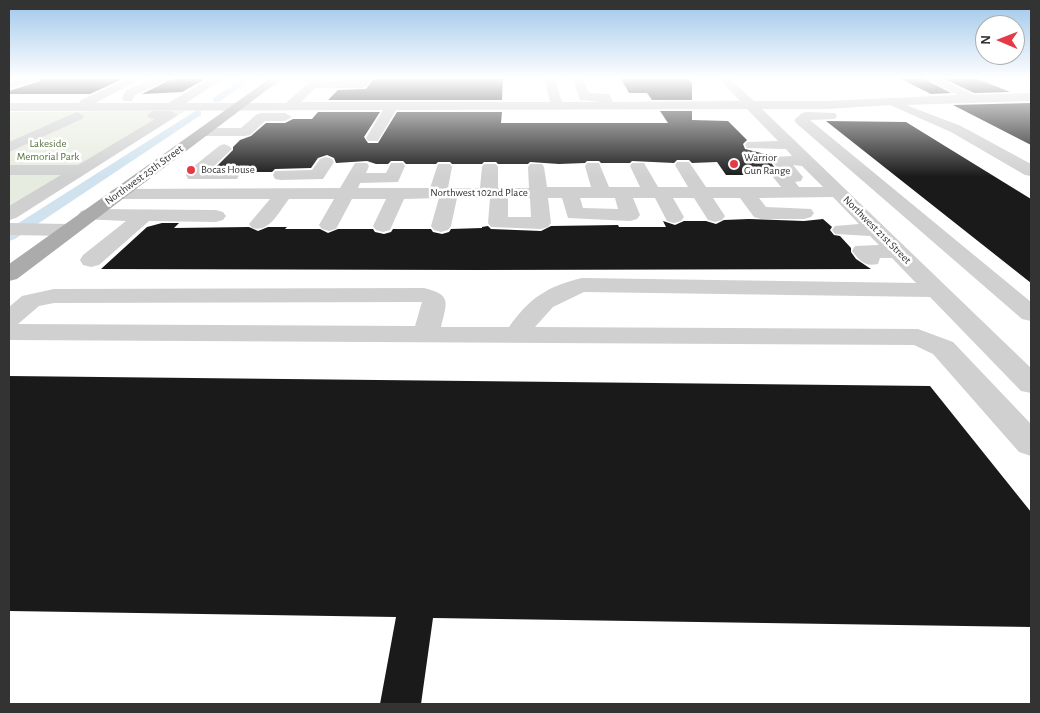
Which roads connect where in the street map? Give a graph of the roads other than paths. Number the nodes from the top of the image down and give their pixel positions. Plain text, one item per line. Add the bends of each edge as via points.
1 (65, 110) edge
2 (82, 110) edge
3 (234, 110) edge
4 (323, 110) edge
5 (376, 110) edge
6 (389, 110) edge
7 (452, 110) edge
8 (544, 110) edge
9 (577, 110) edge
10 (713, 110) edge
11 (750, 110) edge
12 (787, 110) edge
13 (810, 110) edge
14 (909, 110) edge
15 (952, 110) edge
16 (77, 111) junction
17 (329, 111) junction
18 (476, 112) junction
19 (536, 113) junction
20 (916, 113) junction
21 (727, 114) dead end
22 (9, 116) edge
23 (508, 121) dead end
24 (446, 122) dead end
25 (580, 122) dead end
26 (763, 125) junction
27 (204, 132) junction
28 (244, 132) junction
29 (373, 138) dead end
30 (9, 148) edge
31 (181, 148) junction
32 (224, 149) junction
33 (683, 165) dead end
34 (397, 166) dead end
35 (593, 166) dead end
36 (638, 166) dead end
37 (813, 166) junction
38 (444, 167) dead end
39 (490, 167) dead end
40 (536, 167) dead end
41 (9, 170) edge
42 (82, 170) junction
43 (1031, 171) edge
44 (250, 175) dead end
45 (354, 179) junction
46 (748, 187) junction
47 (791, 192) junction
48 (397, 193) junction
49 (444, 193) junction
50 (494, 193) junction
51 (540, 193) junction
52 (570, 193) junction
53 (602, 193) junction
54 (622, 193) junction
55 (657, 193) junction
56 (701, 193) junction
57 (118, 194) junction
58 (236, 194) junction
59 (261, 194) junction
60 (284, 194) junction
61 (305, 194) junction
62 (843, 196) junction
63 (895, 199) junction
64 (804, 213) junction
65 (824, 213) dead end
66 (9, 214) edge
67 (88, 216) junction
68 (144, 216) junction
69 (715, 216) dead end
70 (674, 217) dead end
71 (259, 224) dead end
72 (329, 225) dead end
73 (384, 226) dead end
74 (441, 226) dead end
75 (9, 229) edge
76 (68, 230) junction
77 (842, 230) dead end
78 (878, 230) junction
79 (899, 252) junction
80 (870, 259) dead end
81 (91, 260) dead end
82 (9, 274) edge
83 (938, 290) junction
84 (1031, 314) edge
85 (9, 319) edge
86 (9, 332) edge
87 (426, 333) junction
88 (518, 334) junction
89 (1031, 384) edge
90 (1031, 444) edge

1 - 16 street
2 - 16 street
3 - 27 main road, Northwest 25th Street
4 - 17 street
5 - 17 street via 358,115
6 - 29 street
7 - 18 street
8 - 19 street
9 - 25 street
10 - 26 street
11 - 26 street, Northwest 21st Street
12 - 26 street
13 - 26 street
14 - 20 street
15 - 20 street
16 - 22 street
16 - 30 street
16 - 42 street via 171,115
17 - 28 street via 262,117
18 - 19 street
18 - 24 street via 449,114
19 - 23 street via 509,114
20 - 43 street via 956,129
20 - 63 street via 802,118
21 - 26 street
26 - 37 street, Northwest 21st Street
27 - 28 street
27 - 31 main road, Northwest 25th Street
28 - 32 street
31 - 32 street
31 - 57 main road, Northwest 25th Street
32 - 44 street via 194,175
33 - 56 street
34 - 45 street via 392,178
35 - 53 street
36 - 55 street
37 - 47 street via 790,172 795,177 781,177
37 - 62 street, Northwest 21st Street
38 - 49 street
39 - 50 street
40 - 51 street
41 - 42 street
42 - 66 street
45 - 48 street, Northwest 102nd Place
45 - 61 street, Northwest 102nd Place
45 - 72 street
46 - 47 street, Northwest 102nd Place
46 - 56 street, Northwest 102nd Place
46 - 64 street via 761,214
47 - 62 street, Northwest 102nd Place
47 - 64 street
48 - 49 street, Northwest 102nd Place
48 - 73 street
49 - 50 street, Northwest 102nd Place
49 - 74 street
50 - 51 street, Northwest 102nd Place
50 - 51 street via 498,223 541,223
51 - 52 street, Northwest 102nd Place
52 - 53 street, Northwest 102nd Place
52 - 54 street via 574,214 630,215
53 - 54 street, Northwest 102nd Place
54 - 55 street, Northwest 102nd Place
55 - 56 street, Northwest 102nd Place
55 - 70 street
56 - 69 street
57 - 58 street, Northwest 102nd Place
57 - 67 main road, Northwest 25th Street
58 - 59 street, Northwest 102nd Place
58 - 68 street via 212,220
59 - 60 street, Northwest 102nd Place
59 - 61 street via 272,175 321,169
60 - 61 street, Northwest 102nd Place
60 - 71 street
62 - 63 street, Northwest 102nd Place
62 - 78 street, Northwest 21st Street
63 - 84 street
64 - 65 street
67 - 68 street
67 - 76 main road, Northwest 25th Street
68 - 81 street
75 - 76 street
76 - 82 main road, Northwest 25th Street
77 - 78 street
78 - 79 street, Northwest 21st Street
79 - 80 street via 863,251
79 - 83 street, Northwest 21st Street
83 - 88 street via 582,285 557,293 532,311
83 - 89 street, Northwest 21st Street
85 - 87 street via 31,301 54,296 424,295 433,298 434,304
86 - 87 street
87 - 88 street
88 - 90 street via 918,337 944,348

